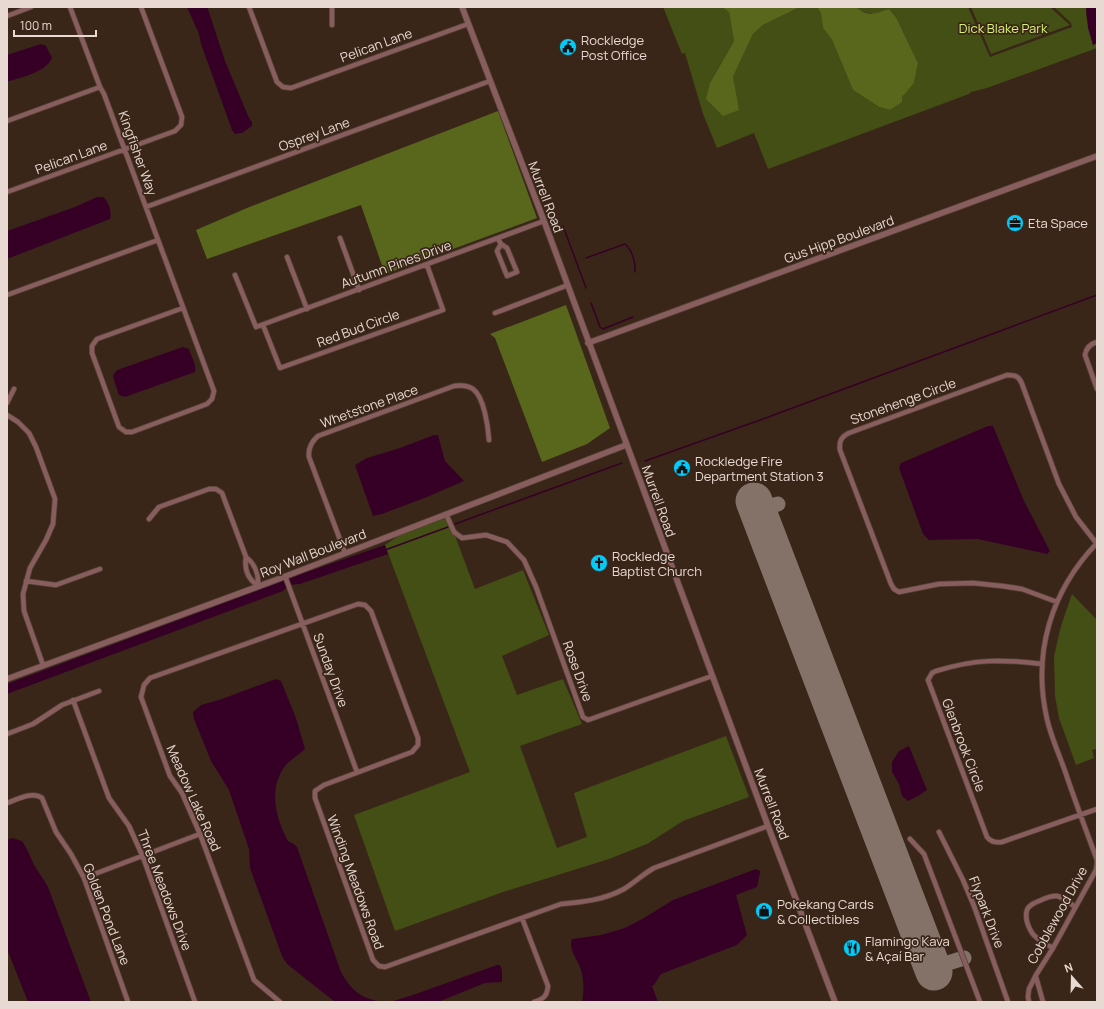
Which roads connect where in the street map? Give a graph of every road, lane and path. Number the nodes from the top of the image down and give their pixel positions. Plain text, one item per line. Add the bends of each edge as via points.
1 (31, 7) edge
2 (70, 7) edge
3 (141, 7) edge
4 (249, 7) edge
5 (332, 7) edge
6 (462, 7) edge
7 (7, 16) edge
8 (332, 24) dead end
9 (468, 24) junction
10 (490, 81) junction
11 (100, 87) junction
12 (7, 122) edge
13 (125, 149) junction
14 (1097, 156) edge
15 (7, 192) edge
16 (146, 208) junction
17 (544, 221) junction
18 (340, 238) dead end
19 (498, 239) junction
20 (158, 240) junction
21 (500, 244) junction
22 (287, 257) dead end
23 (427, 265) junction
24 (235, 275) dead end
25 (568, 285) junction
26 (359, 290) junction
27 (7, 296) edge
28 (182, 308) junction
29 (307, 309) junction
30 (495, 313) dead end
31 (263, 325) junction
32 (1097, 342) edge
33 (588, 343) junction
34 (14, 389) dead end
35 (1097, 389) edge
36 (7, 403) edge
37 (7, 415) edge
38 (489, 440) dead end
39 (626, 446) junction
40 (446, 514) junction
41 (149, 519) dead end
42 (1097, 543) edge
43 (345, 553) junction
44 (246, 557) junction
45 (100, 569) dead end
46 (285, 576) junction
47 (26, 581) junction
48 (258, 586) junction
49 (1056, 602) junction
50 (302, 624) junction
51 (1042, 664) junction
52 (44, 665) junction
53 (712, 676) junction
54 (7, 679) edge
55 (99, 691) dead end
56 (73, 700) junction
57 (7, 734) edge
58 (357, 772) junction
59 (7, 803) edge
60 (1097, 809) edge
61 (1081, 815) junction
62 (768, 826) junction
63 (939, 832) dead end
64 (200, 834) junction
65 (910, 839) dead end
66 (142, 857) junction
67 (1097, 864) edge
68 (84, 878) junction
69 (1075, 907) junction
70 (522, 918) junction
71 (1053, 948) junction
72 (1036, 975) junction
73 (128, 1002) edge
74 (195, 1002) edge
75 (280, 1002) edge
76 (534, 1002) edge
77 (835, 1002) edge
78 (980, 1002) edge
79 (1008, 1002) edge
80 (1029, 1002) edge
81 (1043, 1002) edge

1 - 7 street
2 - 11 street, Kingfisher Way
3 - 13 street, Pelican Lane via 182,117 181,125 175,131
4 - 9 street, Pelican Lane via 277,82 283,87 291,88
5 - 8 street
6 - 9 street, Murrell Road
9 - 10 street, Murrell Road
10 - 16 street, Osprey Lane
10 - 17 street, Murrell Road
11 - 12 street
11 - 13 street, Kingfisher Way
13 - 15 street, Pelican Lane
13 - 16 street, Kingfisher Way
14 - 33 street, Gus Hipp Boulevard
16 - 20 street, Kingfisher Way
17 - 19 street, Autumn Pines Drive
17 - 25 street, Murrell Road
18 - 26 street
19 - 21 street
19 - 23 street, Autumn Pines Drive
20 - 27 street
20 - 28 street, Kingfisher Way
21 - 21 street via 497,251 507,276 517,272 507,248
22 - 29 street
23 - 26 street, Autumn Pines Drive
23 - 31 street, Red Bud Circle via 443,310 280,368
24 - 31 street, Autumn Pines Drive via 256,327
25 - 30 street
25 - 33 street, Murrell Road
26 - 29 street, Autumn Pines Drive
28 - 28 street, Kingfisher Way via 97,339 92,346 92,353 119,428 126,432 208,404 212,399 214,391
29 - 31 street, Autumn Pines Drive
32 - 35 street via 1086,350 1085,355
33 - 39 street, Murrell Road
34 - 36 street
37 - 47 street via 29,433 55,499 53,524
38 - 43 street, Whetstone Place via 488,420 478,394 473,388 461,385 318,436 310,445 309,457
39 - 40 street, Roy Wall Boulevard
39 - 53 street, Murrell Road
40 - 43 street, Roy Wall Boulevard
40 - 53 street, Rose Drive via 454,532 462,538 486,535 507,542 524,560 583,717 588,720
41 - 44 street via 159,507 209,489 216,489 222,493
42 - 49 street, Cobblewood Drive via 1080,561
42 - 49 street, Stonehenge Circle via 1076,517 1059,484 1020,379 1014,375 1007,375 863,428 840,440 840,450 894,589 899,592 939,584 973,583 1022,590
43 - 46 street, Roy Wall Boulevard
44 - 48 street via 253,562
44 - 48 street via 245,564 250,581
45 - 47 street via 56,585
46 - 48 street, Roy Wall Boulevard
46 - 50 street, Sunday Drive
47 - 52 street via 23,594 24,611
48 - 52 street, Roy Wall Boulevard
49 - 51 street, Cobblewood Drive
50 - 58 street, Sunday Drive
50 - 58 street, Winding Meadows Road via 358,604 365,605 370,611 418,738 418,745 412,752
50 - 64 street, Meadow Lake Road via 150,678 144,685 141,697 170,776 182,793
51 - 61 street, Cobblewood Drive via 1047,719
51 - 61 street, Glenbrook Circle via 1010,660 968,662 936,670 928,680 990,841 1002,842
52 - 54 street, Roy Wall Boulevard
53 - 62 street, Murrell Road
55 - 56 street
56 - 57 street via 32,724
56 - 66 street, Three Meadows Drive via 109,798 129,826
58 - 70 street, Winding Meadows Road via 324,785 316,792 314,798 373,960 379,966 385,967
59 - 68 street, Golden Pond Lane via 29,795 42,798 56,832
60 - 61 street
61 - 67 street, Cobblewood Drive
62 - 70 street, Winding Meadows Road via 654,868 609,896 588,902 561,904
62 - 77 street, Murrell Road
63 - 79 street, Flypark Drive via 974,906
64 - 66 street
64 - 75 street, Meadow Lake Road via 254,980
65 - 78 street via 924,854
66 - 68 street
66 - 74 street, Three Meadows Drive
67 - 69 street, Cobblewood Drive
68 - 73 street, Golden Pond Lane
69 - 71 street, Cobblewood Drive
69 - 71 street via 1060,897 1053,896 1030,905 1027,910 1026,917 1033,934
70 - 76 street via 548,986 547,993 542,999
71 - 72 street, Cobblewood Drive
72 - 80 street, Cobblewood Drive via 1029,989
72 - 81 street, Cobblewood Drive

